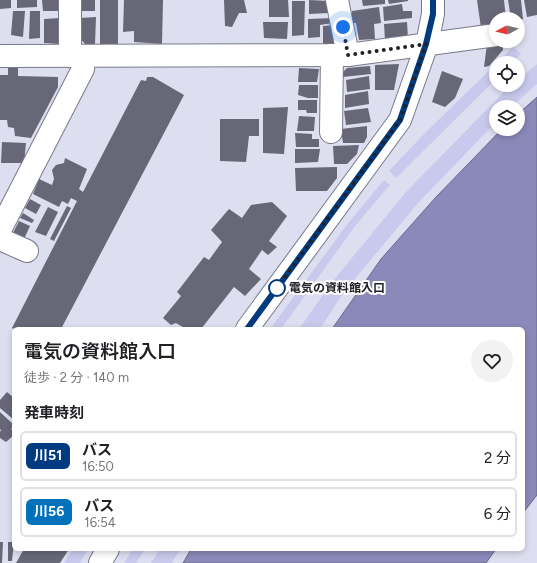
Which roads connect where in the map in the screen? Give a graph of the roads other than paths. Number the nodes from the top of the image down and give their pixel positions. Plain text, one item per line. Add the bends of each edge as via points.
1 (70, 0) edge
2 (337, 0) edge
3 (433, 0) edge
4 (489, 36) edge
5 (426, 44) junction
6 (340, 55) junction
7 (0, 56) edge
8 (77, 56) junction
9 (331, 132) dead end
10 (7, 199) edge
11 (0, 230) edge
12 (0, 238) edge
13 (27, 251) dead end
14 (248, 327) edge
15 (107, 551) edge
16 (100, 563) edge

1 - 8 street
2 - 6 street
3 - 5 street via 433,14
4 - 5 street
5 - 6 street
5 - 14 street via 400,120
6 - 8 street
6 - 9 street
7 - 8 street
8 - 10 street via 83,69
10 - 11 street
12 - 13 street
15 - 16 street

